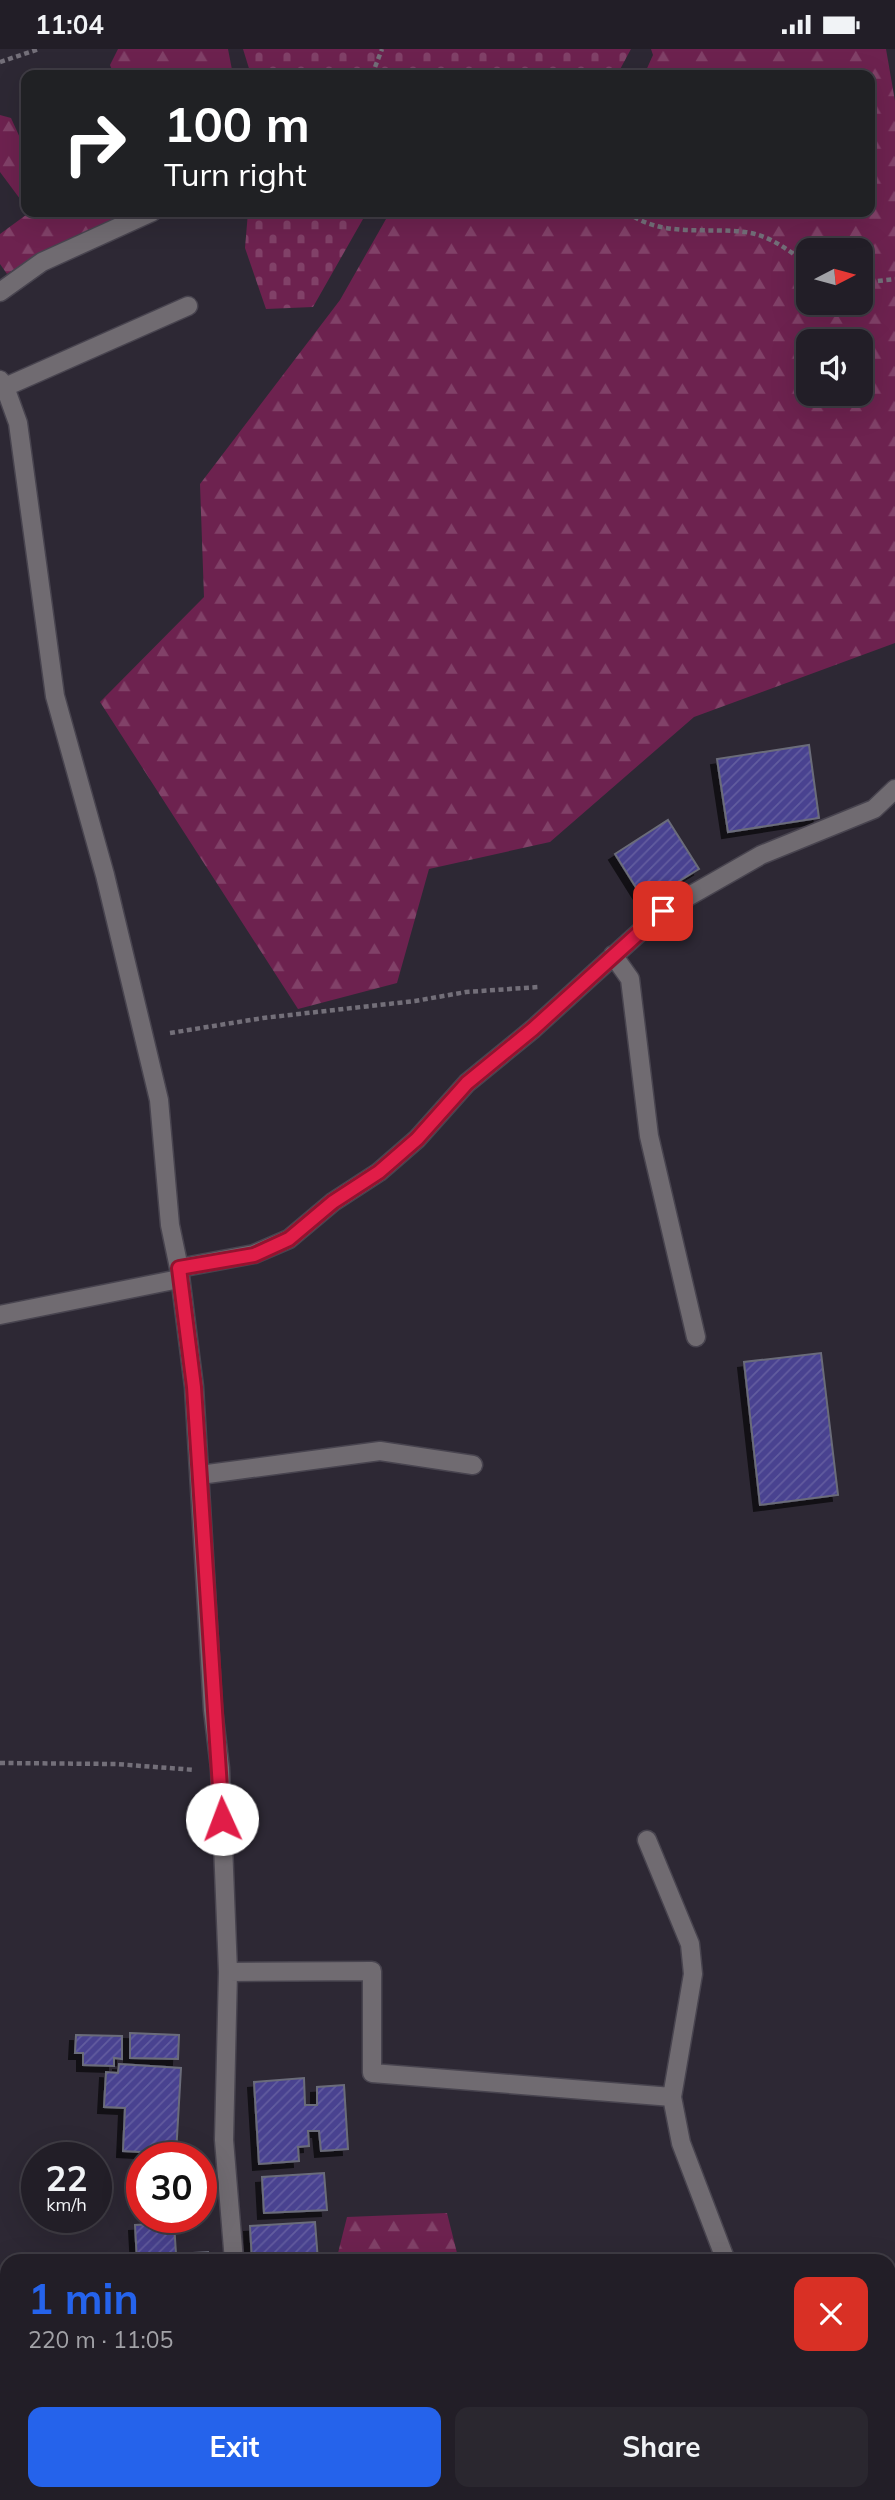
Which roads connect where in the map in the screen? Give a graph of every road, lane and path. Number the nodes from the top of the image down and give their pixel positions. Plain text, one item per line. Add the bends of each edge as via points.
1 (39, 49) edge
2 (382, 49) edge
3 (0, 62) edge
4 (374, 70) edge
5 (141, 217) edge
6 (636, 217) edge
7 (796, 256) edge
8 (895, 279) edge
9 (873, 282) edge
10 (0, 292) edge
11 (188, 306) dead end
12 (2, 384) edge
13 (895, 789) edge
14 (613, 955) junction
15 (567, 998) junction
16 (145, 1038) junction
17 (179, 1274) junction
18 (0, 1315) edge
19 (696, 1337) dead end
20 (473, 1465) dead end
21 (200, 1475) junction
22 (0, 1763) edge
23 (220, 1768) junction
24 (647, 1840) dead end
25 (228, 1972) junction
26 (672, 2097) junction
27 (233, 2254) edge
28 (723, 2254) edge

1 - 3 path
2 - 4 path
5 - 10 street via 42,262
6 - 7 path via 665,228 745,232 770,239
8 - 9 path
11 - 12 street
12 - 16 street via 18,423 55,696
13 - 14 street via 874,809 761,855 663,911
14 - 15 street
14 - 19 street via 630,979 649,1136
15 - 16 path via 556,986 467,992
15 - 17 street via 467,1083 417,1139 379,1172 289,1239 254,1255
16 - 17 street via 159,1100
17 - 18 street
17 - 21 street
20 - 21 street via 380,1451
21 - 23 street
22 - 23 path
23 - 25 street
24 - 26 street via 690,1944 693,1974
25 - 26 street via 372,1971 372,2073
25 - 27 street via 224,2140
26 - 28 street via 681,2143

